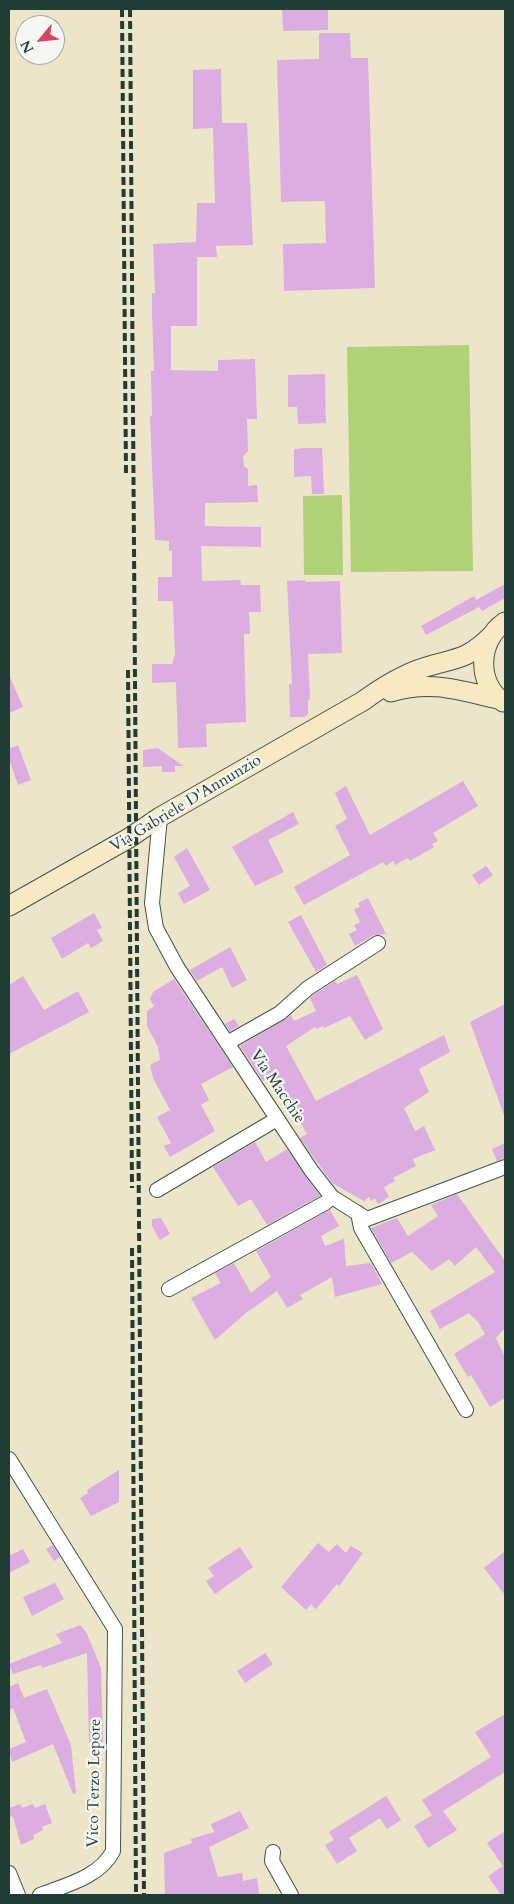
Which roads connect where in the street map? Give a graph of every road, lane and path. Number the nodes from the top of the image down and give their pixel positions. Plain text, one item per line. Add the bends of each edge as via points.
1 (505, 622) edge
2 (492, 636) junction
3 (363, 701) junction
4 (501, 701) edge
5 (160, 818) junction
6 (9, 906) edge
7 (378, 943) dead end
8 (227, 1043) junction
9 (277, 1119) junction
10 (505, 1167) edge
11 (157, 1190) dead end
12 (332, 1197) junction
13 (358, 1213) junction
14 (169, 1288) dead end
15 (466, 1410) dead end
16 (9, 1459) edge
17 (273, 1852) dead end
18 (9, 1873) edge
19 (18, 1895) edge
20 (40, 1895) edge
21 (291, 1895) edge

1 - 2 street
2 - 3 street via 476,651 410,673
2 - 4 street via 485,651 483,668 488,684
3 - 4 street via 412,686 444,686
3 - 5 street, Via Gabriele D'Annunzio
5 - 6 street, Via Gabriele D'Annunzio
5 - 8 street, Via Macchie via 152,902 156,928 177,967
7 - 8 street via 308,988 280,1013
8 - 9 street, Via Macchie
9 - 11 street
9 - 12 street, Via Macchie
10 - 13 street, Via Macchie via 367,1219
12 - 13 street, Via Macchie
12 - 14 street
13 - 15 street via 361,1228
16 - 20 street, Vico Terzo Lepore via 115,1629 113,1851 107,1864 85,1878
17 - 21 street via 272,1861
18 - 19 street

